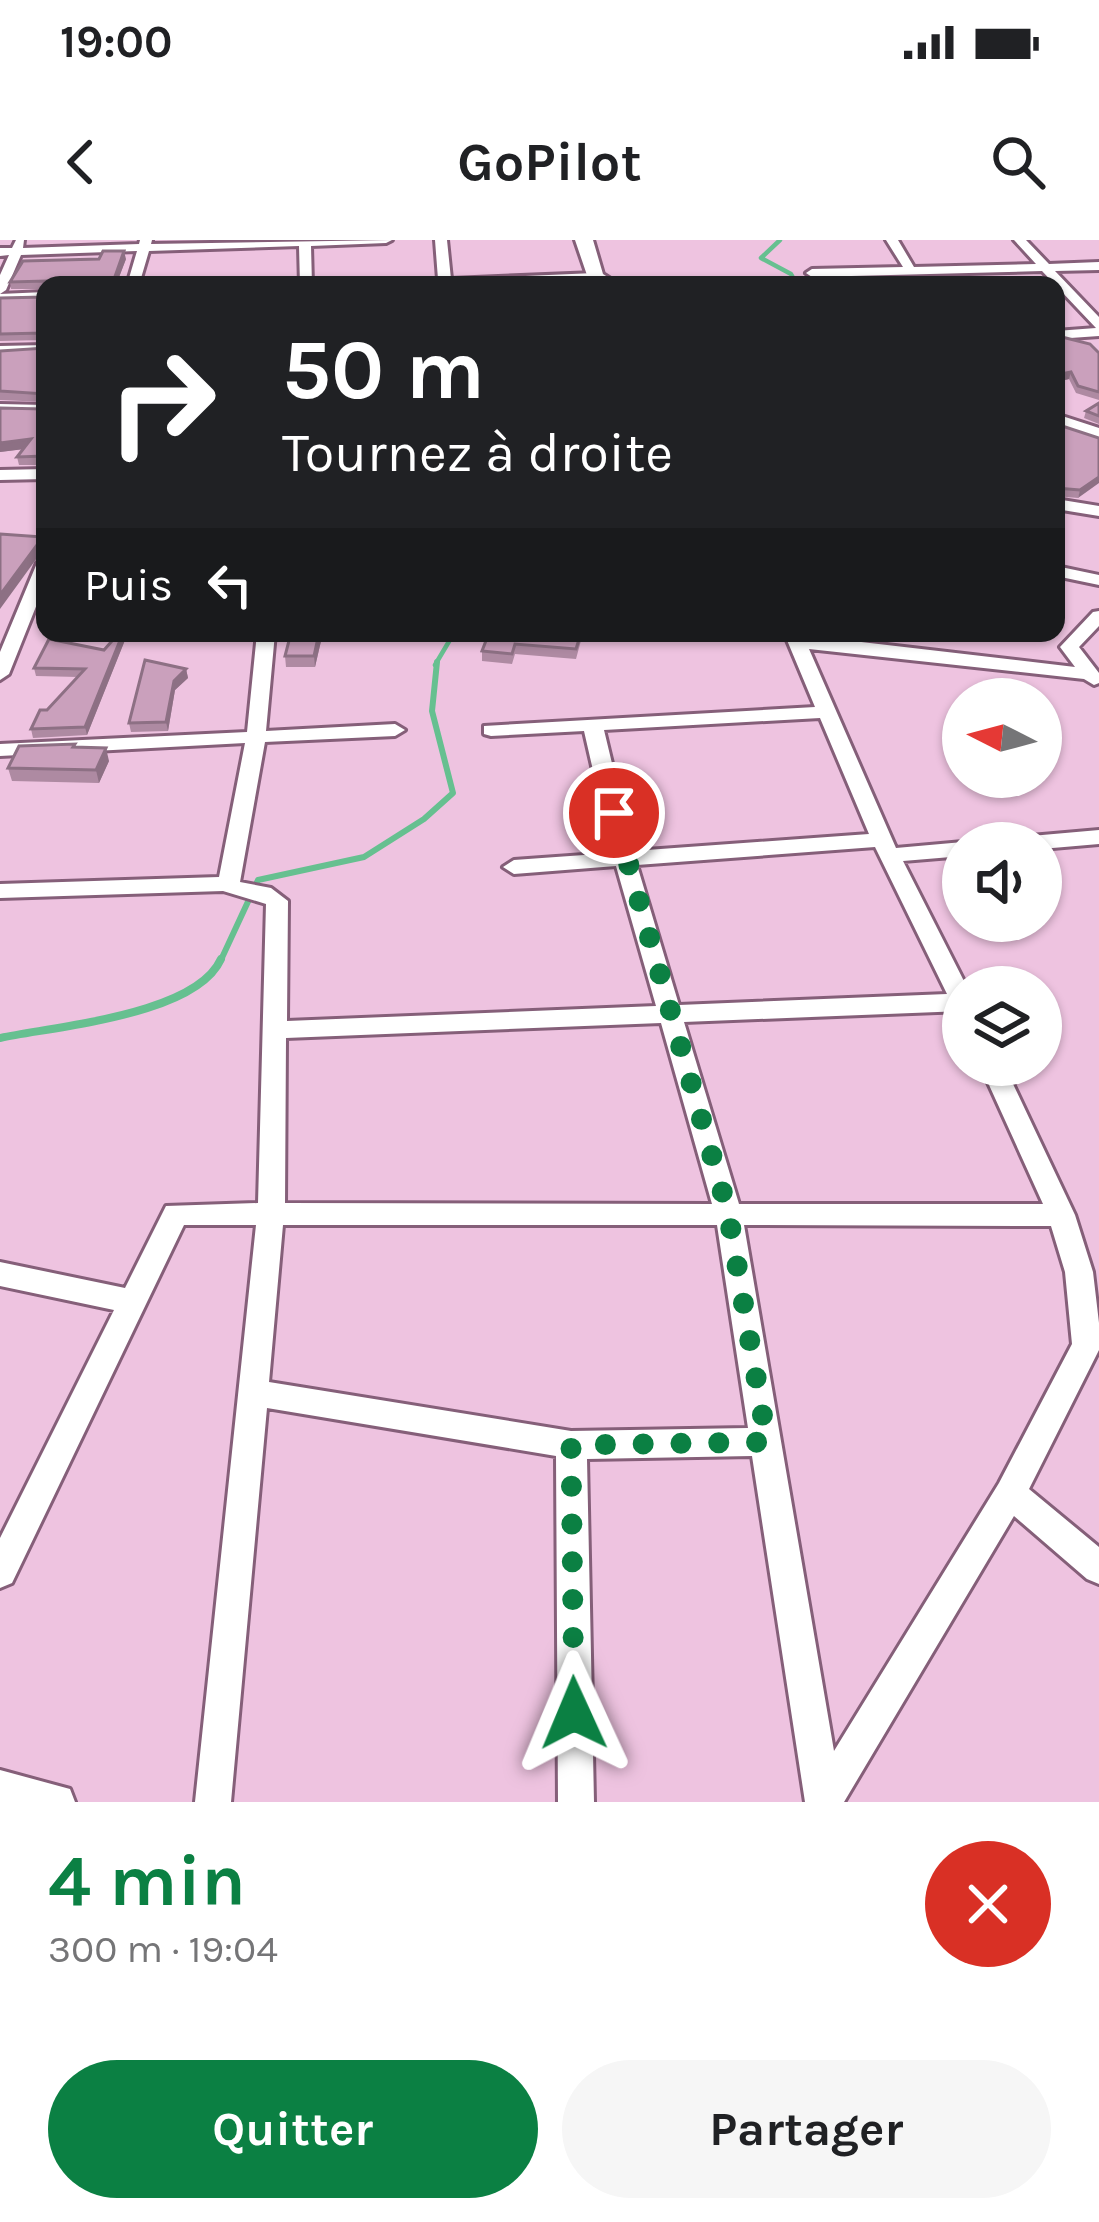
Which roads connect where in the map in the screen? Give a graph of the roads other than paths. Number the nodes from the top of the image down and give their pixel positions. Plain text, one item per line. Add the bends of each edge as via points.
1 (386, 240) edge
2 (441, 240) edge
3 (584, 240) edge
4 (892, 240) edge
5 (1020, 240) edge
6 (305, 241) edge
7 (145, 244) edge
8 (19, 246) edge
9 (0, 252) edge
10 (1099, 266) edge
11 (1046, 268) junction
12 (910, 271) junction
13 (812, 273) dead end
14 (136, 276) edge
15 (306, 276) edge
16 (444, 276) edge
17 (601, 276) edge
18 (1053, 276) edge
19 (1065, 290) edge
20 (0, 294) edge
21 (36, 296) edge
22 (1099, 328) edge
23 (1065, 333) edge
24 (36, 349) edge
25 (0, 350) edge
26 (0, 408) edge
27 (36, 409) edge
28 (1065, 424) edge
29 (1099, 435) edge
30 (36, 474) edge
31 (0, 475) edge
32 (1065, 505) edge
33 (1099, 511) edge
34 (1065, 573) edge
35 (1099, 580) edge
36 (36, 587) edge
37 (1099, 616) edge
38 (265, 642) edge
39 (797, 642) edge
40 (824, 642) edge
41 (5, 645) edge
42 (0, 674) edge
43 (1094, 679) edge
44 (824, 712) junction
45 (593, 726) junction
46 (395, 730) dead end
47 (491, 730) dead end
48 (256, 737) junction
49 (0, 750) edge
50 (1099, 837) edge
51 (1062, 840) edge
52 (886, 847) junction
53 (942, 848) edge
54 (625, 857) junction
55 (514, 867) dead end
56 (242, 889) junction
57 (0, 891) edge
58 (945, 966) edge
59 (942, 1004) edge
60 (670, 1015) junction
61 (275, 1030) junction
62 (1002, 1086) edge
63 (271, 1211) junction
64 (728, 1212) junction
65 (1061, 1215) junction
66 (0, 1274) edge
67 (130, 1301) junction
68 (253, 1393) junction
69 (767, 1442) junction
70 (571, 1445) junction
71 (1010, 1493) junction
72 (1099, 1568) edge
73 (0, 1572) edge
74 (0, 1788) edge
75 (824, 1801) edge
76 (57, 1802) edge
77 (213, 1802) edge
78 (575, 1802) edge

1 - 6 street
2 - 16 street
3 - 17 street
4 - 12 street
5 - 11 street
6 - 7 street
6 - 15 street
7 - 8 street
7 - 14 street
8 - 9 street
8 - 20 street
10 - 11 street
11 - 12 street
11 - 18 street
12 - 13 street
19 - 22 street
20 - 21 street
22 - 23 street
24 - 25 street
26 - 27 street
28 - 29 street
30 - 31 street
32 - 33 street
34 - 35 street
36 - 41 street
37 - 43 street via 1069,647
38 - 48 street
39 - 44 street
40 - 43 street
41 - 42 street
44 - 45 street
44 - 52 street
45 - 47 street
45 - 54 street
46 - 48 street
48 - 49 street
48 - 56 street
50 - 51 street
52 - 53 street
52 - 54 street
52 - 58 street
54 - 55 street
54 - 60 street
56 - 57 street
56 - 61 street via 278,901
59 - 60 street
60 - 61 street
60 - 64 street
61 - 63 street
62 - 65 street
63 - 64 street
63 - 67 street via 176,1214
63 - 68 street
64 - 65 street
64 - 69 street
65 - 71 street via 1079,1272 1087,1345
66 - 67 street
67 - 73 street
68 - 70 street
68 - 77 street
69 - 70 street
69 - 75 street
70 - 78 street
71 - 72 street
71 - 75 street
74 - 76 street

